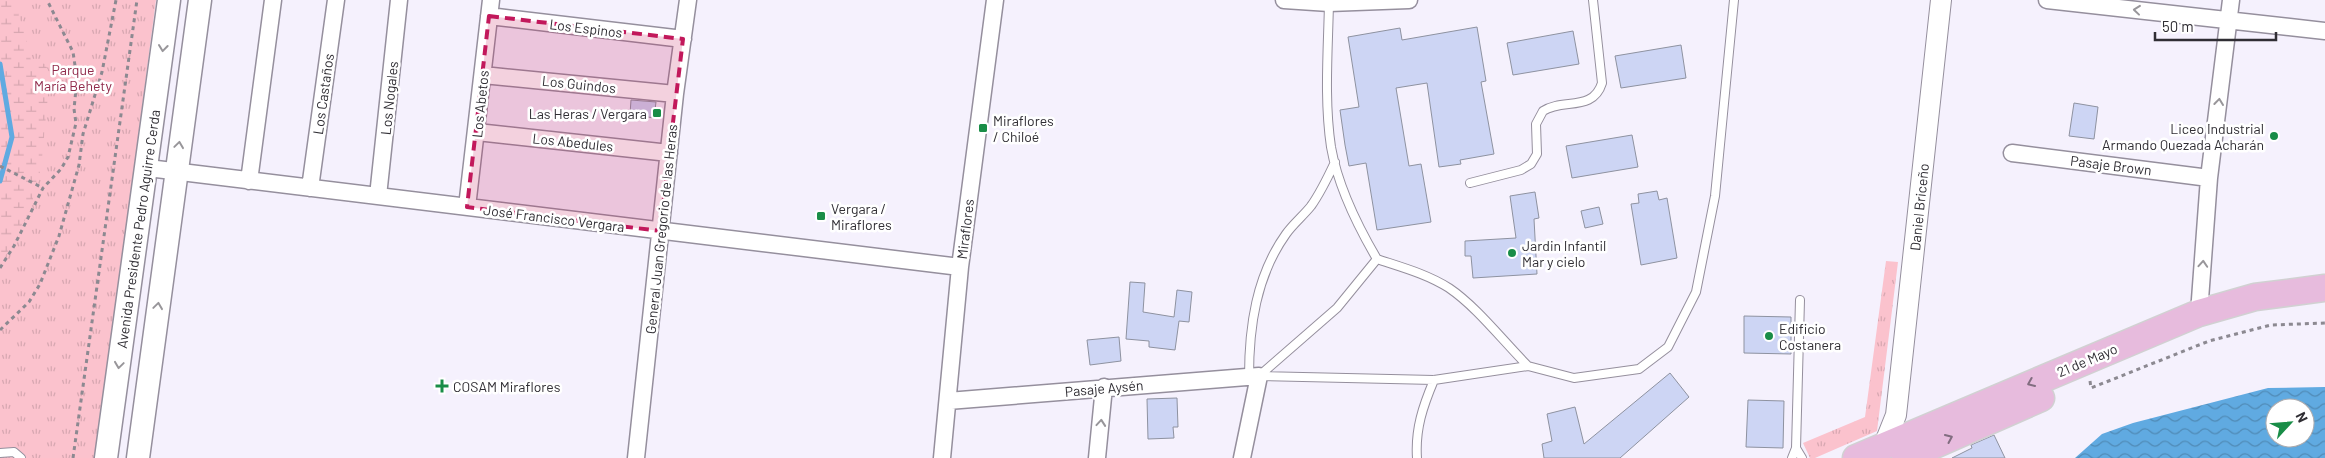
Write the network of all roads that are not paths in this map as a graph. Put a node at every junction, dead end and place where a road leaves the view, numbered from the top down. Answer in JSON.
{"nodes":[{"id":1,"x":169,"y":0,"type":"edge"},
{"id":2,"x":200,"y":0,"type":"edge"},
{"id":3,"x":273,"y":0,"type":"edge"},
{"id":4,"x":336,"y":0,"type":"edge"},
{"id":5,"x":399,"y":0,"type":"edge"},
{"id":6,"x":688,"y":0,"type":"edge"},
{"id":7,"x":995,"y":0,"type":"edge"},
{"id":8,"x":1284,"y":0,"type":"edge"},
{"id":9,"x":1409,"y":0,"type":"edge"},
{"id":10,"x":1593,"y":0,"type":"edge"},
{"id":11,"x":1734,"y":0,"type":"edge"},
{"id":12,"x":1942,"y":0,"type":"edge"},
{"id":13,"x":2047,"y":0,"type":"edge"},
{"id":14,"x":2231,"y":0,"type":"edge"},
{"id":15,"x":2084,"y":2,"type":"edge"},
{"id":16,"x":1329,"y":3,"type":"junction"},
{"id":17,"x":490,"y":8,"type":"edge"},
{"id":18,"x":2229,"y":20,"type":"junction"},
{"id":19,"x":2325,"y":31,"type":"edge"},
{"id":20,"x":683,"y":39,"type":"junction"},
{"id":21,"x":482,"y":75,"type":"junction"},
{"id":22,"x":675,"y":94,"type":"junction"},
{"id":23,"x":477,"y":132,"type":"junction"},
{"id":24,"x":669,"y":153,"type":"junction"},
{"id":25,"x":2012,"y":153,"type":"dead end"},
{"id":26,"x":1335,"y":162,"type":"junction"},
{"id":27,"x":148,"y":168,"type":"junction"},
{"id":28,"x":176,"y":172,"type":"junction"},
{"id":29,"x":2209,"y":178,"type":"junction"},
{"id":30,"x":248,"y":181,"type":"junction"},
{"id":31,"x":1470,"y":182,"type":"dead end"},
{"id":32,"x":310,"y":188,"type":"junction"},
{"id":33,"x":378,"y":196,"type":"junction"},
{"id":34,"x":467,"y":207,"type":"junction"},
{"id":35,"x":660,"y":230,"type":"junction"},
{"id":36,"x":1377,"y":260,"type":"junction"},
{"id":37,"x":960,"y":267,"type":"junction"},
{"id":38,"x":2325,"y":288,"type":"edge"},
{"id":39,"x":1800,"y":300,"type":"dead end"},
{"id":40,"x":2325,"y":306,"type":"edge"},
{"id":41,"x":2199,"y":313,"type":"junction"},
{"id":42,"x":1528,"y":366,"type":"junction"},
{"id":43,"x":1254,"y":376,"type":"junction"},
{"id":44,"x":1434,"y":380,"type":"junction"},
{"id":45,"x":1104,"y":387,"type":"junction"},
{"id":46,"x":948,"y":401,"type":"junction"},
{"id":47,"x":1896,"y":415,"type":"junction"},
{"id":48,"x":1922,"y":429,"type":"junction"},
{"id":49,"x":1796,"y":448,"type":"junction"},
{"id":50,"x":1894,"y":452,"type":"edge"},
{"id":51,"x":0,"y":453,"type":"edge"},
{"id":52,"x":21,"y":458,"type":"edge"},
{"id":53,"x":106,"y":458,"type":"edge"},
{"id":54,"x":138,"y":458,"type":"edge"},
{"id":55,"x":636,"y":458,"type":"edge"},
{"id":56,"x":942,"y":458,"type":"edge"},
{"id":57,"x":1097,"y":458,"type":"edge"},
{"id":58,"x":1242,"y":458,"type":"edge"},
{"id":59,"x":1416,"y":458,"type":"edge"},
{"id":60,"x":1792,"y":458,"type":"edge"},
{"id":61,"x":1802,"y":458,"type":"edge"},
{"id":62,"x":1856,"y":458,"type":"edge"}],
"edges":[{"from":1,"to":27,"type":"main road","name":"Avenida Presidente Pedro Aguirre Cerda","one_way":true},
{"from":28,"to":2,"type":"main road","one_way":true},
{"from":3,"to":30,"type":"street"},
{"from":4,"to":32,"type":"street","name":"Los Castaños"},
{"from":5,"to":33,"type":"street","name":"Los Nogales"},
{"from":6,"to":20,"type":"street","name":"General Juan Gregorio de las Heras"},
{"from":7,"to":37,"type":"street","name":"Miraflores"},
{"from":8,"to":16,"type":"street"},
{"from":9,"to":16,"type":"street"},
{"from":10,"to":31,"type":"lane"},
{"from":11,"to":42,"type":"lane"},
{"from":12,"to":47,"type":"street","name":"Daniel Briceño"},
{"from":13,"to":15,"type":"street"},
{"from":14,"to":18,"type":"street"},
{"from":18,"to":15,"type":"street","one_way":true},
{"from":16,"to":26,"type":"lane"},
{"from":17,"to":20,"type":"street","name":"Los Espinos"},
{"from":17,"to":21,"type":"street","name":"Los Abetos"},
{"from":18,"to":19,"type":"street"},
{"from":29,"to":18,"type":"street","one_way":true},
{"from":20,"to":22,"type":"street","name":"General Juan Gregorio de las Heras"},
{"from":21,"to":22,"type":"street","name":"Los Guindos"},
{"from":21,"to":23,"type":"street","name":"Los Abetos"},
{"from":22,"to":24,"type":"street","name":"General Juan Gregorio de las Heras"},
{"from":23,"to":24,"type":"street","name":"Los Abedules"},
{"from":23,"to":34,"type":"street","name":"Los Abetos"},
{"from":24,"to":35,"type":"street","name":"General Juan Gregorio de las Heras"},
{"from":25,"to":29,"type":"street","name":"Pasaje Brown"},
{"from":26,"to":36,"type":"lane"},
{"from":26,"to":43,"type":"lane"},
{"from":27,"to":28,"type":"street","name":"José Francisco Vergara"},
{"from":27,"to":53,"type":"main road","name":"Avenida Presidente Pedro Aguirre Cerda","one_way":true},
{"from":28,"to":30,"type":"street","name":"José Francisco Vergara"},
{"from":54,"to":28,"type":"main road","one_way":true},
{"from":41,"to":29,"type":"street","one_way":true},
{"from":30,"to":32,"type":"street","name":"José Francisco Vergara"},
{"from":32,"to":33,"type":"street","name":"José Francisco Vergara"},
{"from":33,"to":34,"type":"street","name":"José Francisco Vergara"},
{"from":34,"to":35,"type":"street","name":"José Francisco Vergara"},
{"from":35,"to":37,"type":"street","name":"José Francisco Vergara"},
{"from":35,"to":55,"type":"street","name":"General Juan Gregorio de las Heras"},
{"from":36,"to":42,"type":"lane"},
{"from":36,"to":43,"type":"lane"},
{"from":37,"to":46,"type":"street","name":"Miraflores"},
{"from":38,"to":41,"type":"main road","name":"21 de Mayo"},
{"from":39,"to":49,"type":"lane"},
{"from":50,"to":40,"type":"main road","name":"21 de Mayo","one_way":true},
{"from":41,"to":48,"type":"main road","name":"21 de Mayo","one_way":true},
{"from":42,"to":44,"type":"lane"},
{"from":43,"to":44,"type":"lane"},
{"from":43,"to":45,"type":"street","name":"Pasaje Aysén"},
{"from":43,"to":58,"type":"street"},
{"from":44,"to":59,"type":"lane"},
{"from":45,"to":46,"type":"street","name":"Pasaje Aysén"},
{"from":57,"to":45,"type":"street","one_way":true},
{"from":46,"to":56,"type":"street","name":"Miraflores"},
{"from":47,"to":48,"type":"street"},
{"from":47,"to":50,"type":"street","name":"Daniel Briceño"},
{"from":48,"to":50,"type":"main road","name":"21 de Mayo"},
{"from":49,"to":60,"type":"lane"},
{"from":49,"to":61,"type":"lane"},
{"from":50,"to":62,"type":"main road","name":"21 de Mayo"},
{"from":51,"to":52,"type":"lane"}]}
